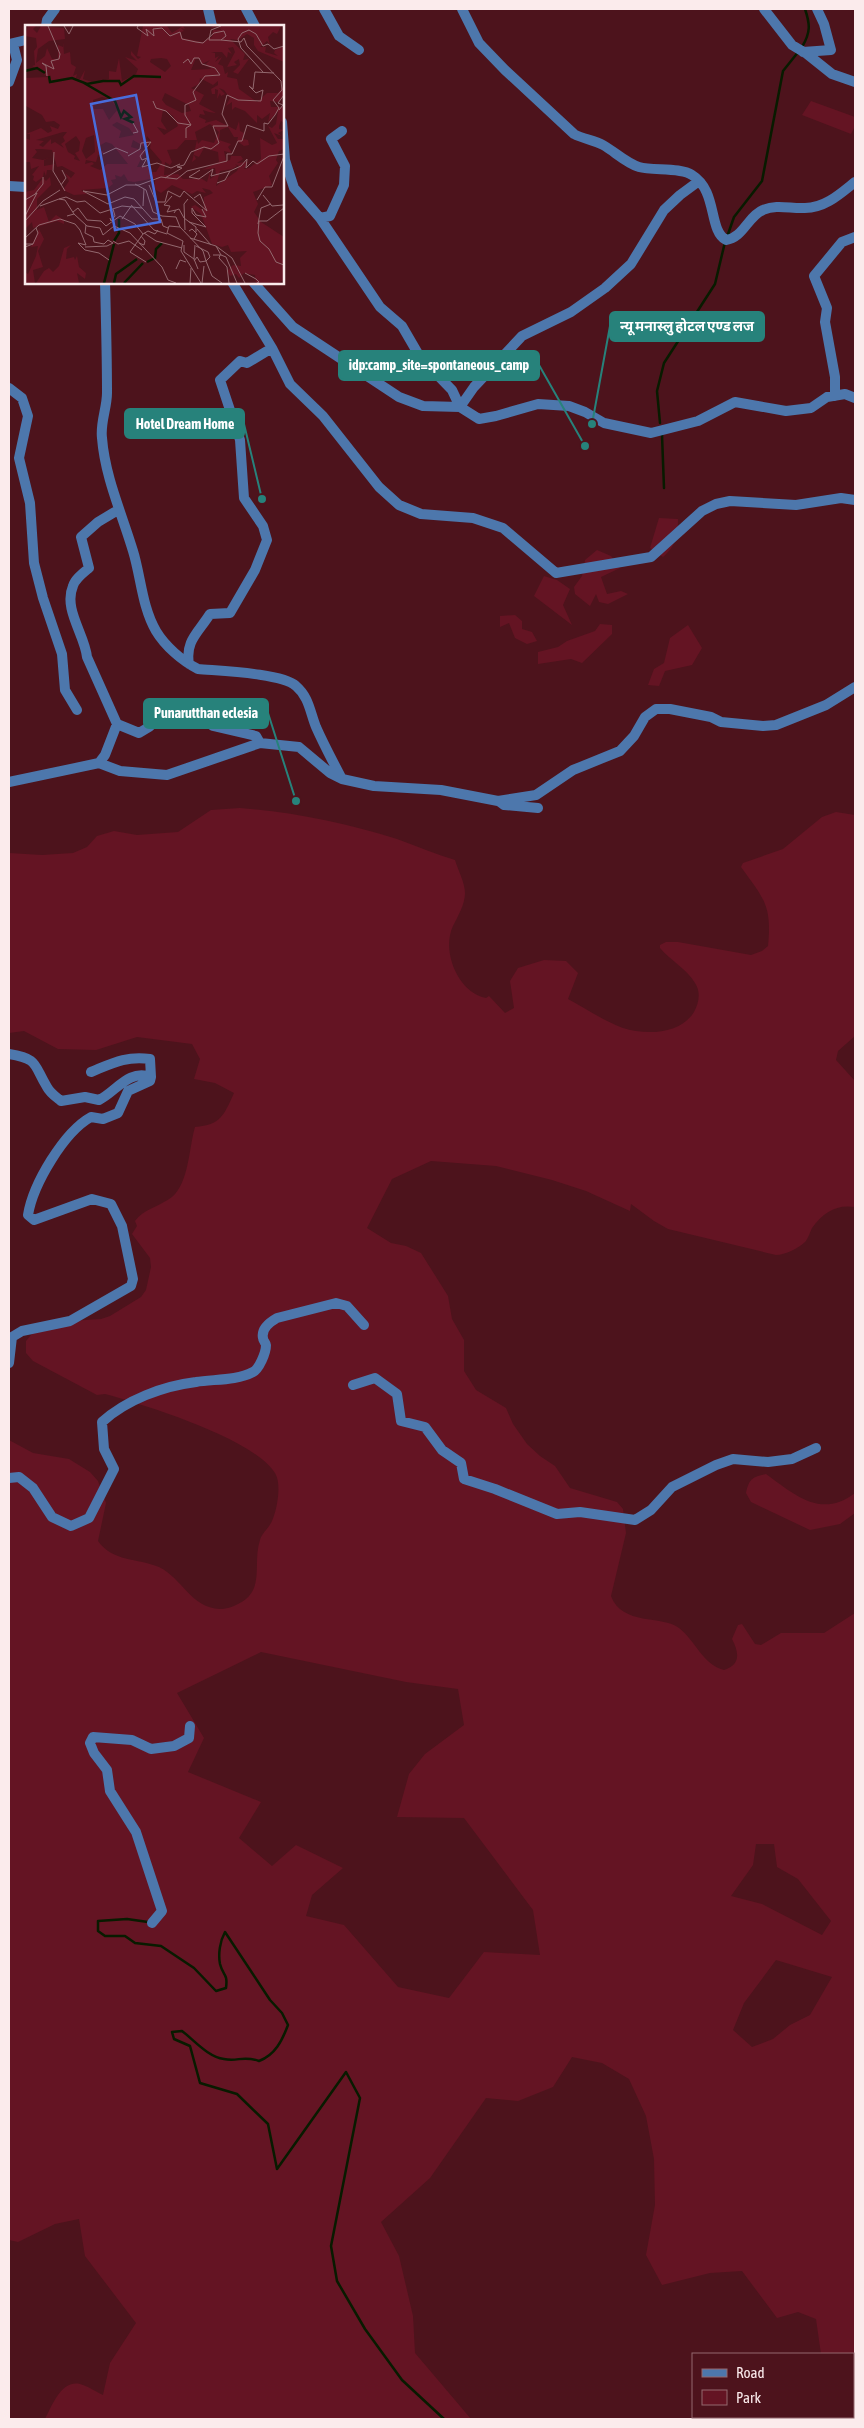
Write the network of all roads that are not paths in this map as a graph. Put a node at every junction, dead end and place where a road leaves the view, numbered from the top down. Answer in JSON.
{"nodes":[{"id":1,"x":55,"y":9,"type":"edge"},
{"id":2,"x":208,"y":9,"type":"edge"},
{"id":3,"x":246,"y":9,"type":"edge"},
{"id":4,"x":324,"y":9,"type":"edge"},
{"id":5,"x":462,"y":9,"type":"edge"},
{"id":6,"x":764,"y":9,"type":"edge"},
{"id":7,"x":817,"y":9,"type":"edge"},
{"id":8,"x":46,"y":25,"type":"edge"},
{"id":9,"x":212,"y":25,"type":"edge"},
{"id":10,"x":254,"y":25,"type":"edge"},
{"id":11,"x":25,"y":40,"type":"edge"},
{"id":12,"x":11,"y":44,"type":"edge"},
{"id":13,"x":359,"y":50,"type":"dead end"},
{"id":14,"x":804,"y":52,"type":"junction"},
{"id":15,"x":9,"y":82,"type":"edge"},
{"id":16,"x":855,"y":82,"type":"edge"},
{"id":17,"x":342,"y":131,"type":"dead end"},
{"id":18,"x":284,"y":147,"type":"edge"},
{"id":19,"x":700,"y":181,"type":"junction"},
{"id":20,"x":855,"y":182,"type":"edge"},
{"id":21,"x":9,"y":186,"type":"edge"},
{"id":22,"x":25,"y":187,"type":"edge"},
{"id":23,"x":320,"y":218,"type":"junction"},
{"id":24,"x":855,"y":237,"type":"edge"},
{"id":25,"x":106,"y":284,"type":"edge"},
{"id":26,"x":233,"y":284,"type":"edge"},
{"id":27,"x":255,"y":284,"type":"edge"},
{"id":28,"x":272,"y":348,"type":"junction"},
{"id":29,"x":9,"y":388,"type":"edge"},
{"id":30,"x":835,"y":396,"type":"junction"},
{"id":31,"x":855,"y":398,"type":"edge"},
{"id":32,"x":460,"y":407,"type":"junction"},
{"id":33,"x":855,"y":500,"type":"edge"},
{"id":34,"x":118,"y":510,"type":"junction"},
{"id":35,"x":189,"y":664,"type":"junction"},
{"id":36,"x":855,"y":687,"type":"edge"},
{"id":37,"x":77,"y":710,"type":"dead end"},
{"id":38,"x":116,"y":724,"type":"junction"},
{"id":39,"x":260,"y":743,"type":"junction"},
{"id":40,"x":98,"y":763,"type":"junction"},
{"id":41,"x":342,"y":779,"type":"junction"},
{"id":42,"x":9,"y":782,"type":"edge"},
{"id":43,"x":498,"y":801,"type":"junction"},
{"id":44,"x":538,"y":808,"type":"dead end"},
{"id":45,"x":9,"y":1054,"type":"edge"},
{"id":46,"x":91,"y":1072,"type":"dead end"},
{"id":47,"x":151,"y":1077,"type":"junction"},
{"id":48,"x":364,"y":1325,"type":"dead end"},
{"id":49,"x":9,"y":1362,"type":"edge"},
{"id":50,"x":353,"y":1385,"type":"dead end"},
{"id":51,"x":816,"y":1448,"type":"dead end"},
{"id":52,"x":9,"y":1478,"type":"edge"},
{"id":53,"x":190,"y":1726,"type":"dead end"},
{"id":54,"x":152,"y":1923,"type":"dead end"}],
"edges":[{"from":1,"to":8,"type":"street"},
{"from":2,"to":9,"type":"street"},
{"from":3,"to":10,"type":"street"},
{"from":4,"to":13,"type":"street"},
{"from":5,"to":19,"type":"street"},
{"from":6,"to":14,"type":"street"},
{"from":7,"to":14,"type":"street"},
{"from":11,"to":12,"type":"street"},
{"from":12,"to":15,"type":"street"},
{"from":14,"to":16,"type":"street"},
{"from":17,"to":23,"type":"street"},
{"from":18,"to":23,"type":"street"},
{"from":19,"to":20,"type":"street"},
{"from":19,"to":32,"type":"street"},
{"from":21,"to":22,"type":"street"},
{"from":23,"to":32,"type":"street"},
{"from":24,"to":30,"type":"street"},
{"from":25,"to":34,"type":"street"},
{"from":26,"to":28,"type":"street"},
{"from":27,"to":32,"type":"street"},
{"from":28,"to":33,"type":"street"},
{"from":28,"to":35,"type":"street"},
{"from":29,"to":37,"type":"street"},
{"from":30,"to":31,"type":"street"},
{"from":30,"to":32,"type":"street"},
{"from":34,"to":35,"type":"street"},
{"from":34,"to":38,"type":"street"},
{"from":35,"to":41,"type":"street"},
{"from":36,"to":43,"type":"street"},
{"from":38,"to":39,"type":"street"},
{"from":38,"to":40,"type":"street"},
{"from":39,"to":40,"type":"street"},
{"from":39,"to":41,"type":"street"},
{"from":40,"to":42,"type":"street"},
{"from":41,"to":43,"type":"street"},
{"from":43,"to":44,"type":"street"},
{"from":45,"to":47,"type":"street"},
{"from":46,"to":47,"type":"street"},
{"from":47,"to":49,"type":"street"},
{"from":48,"to":52,"type":"street"},
{"from":50,"to":51,"type":"street"},
{"from":53,"to":54,"type":"street"}]}
